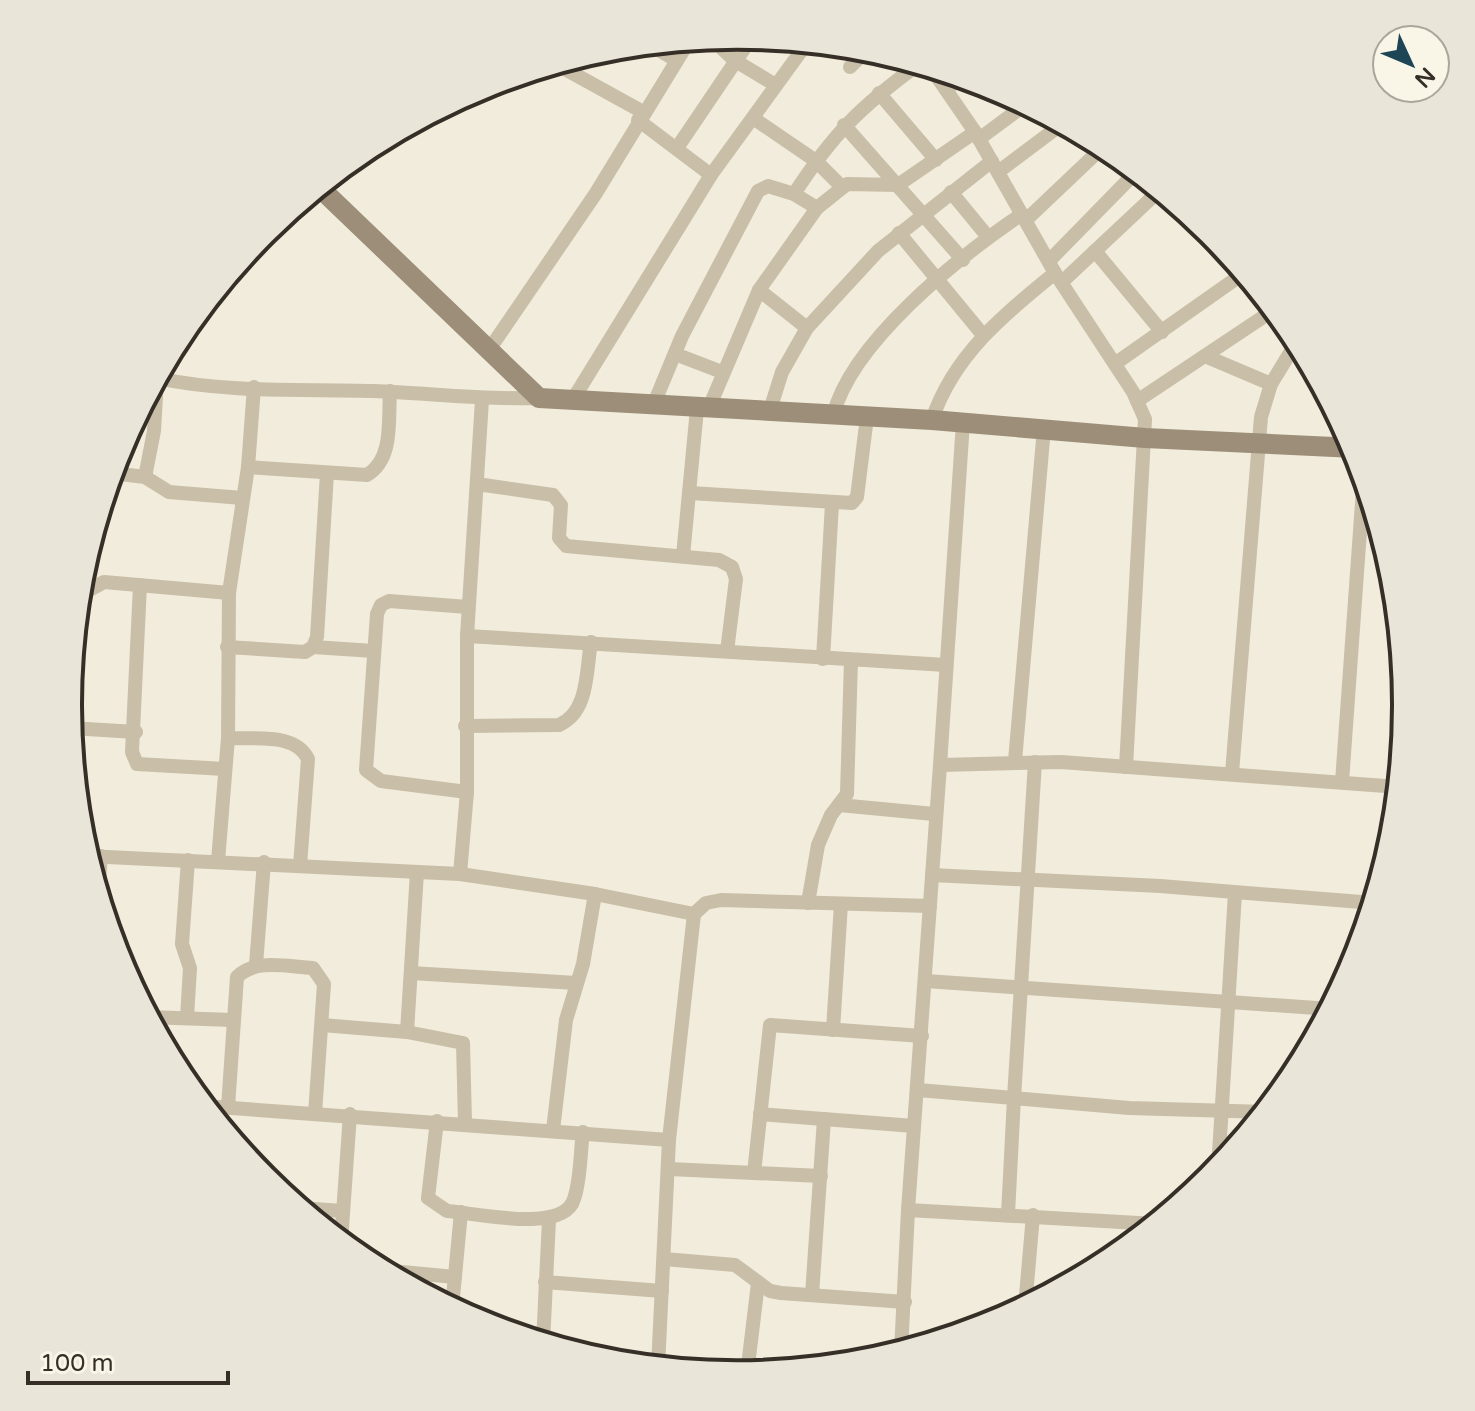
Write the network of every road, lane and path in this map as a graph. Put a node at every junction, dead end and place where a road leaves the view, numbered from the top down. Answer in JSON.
{"nodes":[{"id":1,"x":724,"y":50,"type":"edge"},
{"id":2,"x":742,"y":50,"type":"edge"},
{"id":3,"x":679,"y":53,"type":"edge"},
{"id":4,"x":799,"y":53,"type":"edge"},
{"id":5,"x":666,"y":54,"type":"edge"},
{"id":6,"x":674,"y":59,"type":"junction"},
{"id":7,"x":734,"y":60,"type":"junction"},
{"id":8,"x":856,"y":61,"type":"edge"},
{"id":9,"x":850,"y":67,"type":"dead end"},
{"id":10,"x":569,"y":72,"type":"edge"},
{"id":11,"x":908,"y":72,"type":"edge"},
{"id":12,"x":941,"y":83,"type":"edge"},
{"id":13,"x":774,"y":84,"type":"junction"},
{"id":14,"x":951,"y":86,"type":"edge"},
{"id":15,"x":946,"y":90,"type":"junction"},
{"id":16,"x":879,"y":93,"type":"junction"},
{"id":17,"x":1014,"y":112,"type":"edge"},
{"id":18,"x":641,"y":116,"type":"junction"},
{"id":19,"x":753,"y":118,"type":"junction"},
{"id":20,"x":844,"y":125,"type":"junction"},
{"id":21,"x":1051,"y":131,"type":"edge"},
{"id":22,"x":977,"y":136,"type":"junction"},
{"id":23,"x":677,"y":148,"type":"junction"},
{"id":24,"x":1094,"y":155,"type":"edge"},
{"id":25,"x":936,"y":160,"type":"junction"},
{"id":26,"x":816,"y":161,"type":"junction"},
{"id":27,"x":995,"y":167,"type":"junction"},
{"id":28,"x":711,"y":175,"type":"junction"},
{"id":29,"x":1130,"y":180,"type":"edge"},
{"id":30,"x":898,"y":185,"type":"junction"},
{"id":31,"x":841,"y":186,"type":"junction"},
{"id":32,"x":951,"y":192,"type":"junction"},
{"id":33,"x":327,"y":194,"type":"edge"},
{"id":34,"x":794,"y":194,"type":"junction"},
{"id":35,"x":1152,"y":198,"type":"edge"},
{"id":36,"x":817,"y":208,"type":"junction"},
{"id":37,"x":922,"y":213,"type":"junction"},
{"id":38,"x":1024,"y":217,"type":"junction"},
{"id":39,"x":899,"y":233,"type":"junction"},
{"id":40,"x":988,"y":237,"type":"junction"},
{"id":41,"x":1095,"y":251,"type":"junction"},
{"id":42,"x":963,"y":260,"type":"junction"},
{"id":43,"x":1056,"y":272,"type":"junction"},
{"id":44,"x":1235,"y":279,"type":"edge"},
{"id":45,"x":940,"y":280,"type":"junction"},
{"id":46,"x":759,"y":290,"type":"junction"},
{"id":47,"x":1265,"y":316,"type":"edge"},
{"id":48,"x":807,"y":328,"type":"junction"},
{"id":49,"x":1162,"y":332,"type":"junction"},
{"id":50,"x":983,"y":335,"type":"junction"},
{"id":51,"x":489,"y":350,"type":"junction"},
{"id":52,"x":675,"y":354,"type":"junction"},
{"id":53,"x":1205,"y":356,"type":"junction"},
{"id":54,"x":1292,"y":356,"type":"edge"},
{"id":55,"x":1116,"y":363,"type":"junction"},
{"id":56,"x":722,"y":372,"type":"junction"},
{"id":57,"x":169,"y":379,"type":"edge"},
{"id":58,"x":1271,"y":384,"type":"junction"},
{"id":59,"x":254,"y":387,"type":"junction"},
{"id":60,"x":390,"y":391,"type":"junction"},
{"id":61,"x":539,"y":398,"type":"junction"},
{"id":62,"x":482,"y":400,"type":"junction"},
{"id":63,"x":572,"y":401,"type":"junction"},
{"id":64,"x":1137,"y":401,"type":"junction"},
{"id":65,"x":155,"y":406,"type":"edge"},
{"id":66,"x":653,"y":406,"type":"junction"},
{"id":67,"x":702,"y":409,"type":"junction"},
{"id":68,"x":769,"y":413,"type":"junction"},
{"id":69,"x":833,"y":416,"type":"junction"},
{"id":70,"x":867,"y":417,"type":"junction"},
{"id":71,"x":932,"y":420,"type":"junction"},
{"id":72,"x":963,"y":422,"type":"junction"},
{"id":73,"x":1044,"y":428,"type":"junction"},
{"id":74,"x":1145,"y":438,"type":"junction"},
{"id":75,"x":1258,"y":443,"type":"junction"},
{"id":76,"x":1339,"y":447,"type":"edge"},
{"id":77,"x":248,"y":467,"type":"junction"},
{"id":78,"x":327,"y":473,"type":"junction"},
{"id":79,"x":125,"y":475,"type":"edge"},
{"id":80,"x":145,"y":477,"type":"junction"},
{"id":81,"x":477,"y":484,"type":"junction"},
{"id":82,"x":690,"y":493,"type":"junction"},
{"id":83,"x":242,"y":498,"type":"junction"},
{"id":84,"x":832,"y":504,"type":"junction"},
{"id":85,"x":1362,"y":507,"type":"edge"},
{"id":86,"x":683,"y":556,"type":"junction"},
{"id":87,"x":140,"y":585,"type":"junction"},
{"id":88,"x":93,"y":588,"type":"edge"},
{"id":89,"x":229,"y":593,"type":"junction"},
{"id":90,"x":468,"y":607,"type":"junction"},
{"id":91,"x":467,"y":636,"type":"junction"},
{"id":92,"x":591,"y":642,"type":"junction"},
{"id":93,"x":227,"y":647,"type":"junction"},
{"id":94,"x":313,"y":647,"type":"junction"},
{"id":95,"x":374,"y":651,"type":"junction"},
{"id":96,"x":727,"y":651,"type":"junction"},
{"id":97,"x":823,"y":659,"type":"junction"},
{"id":98,"x":851,"y":660,"type":"junction"},
{"id":99,"x":946,"y":665,"type":"junction"},
{"id":100,"x":465,"y":726,"type":"junction"},
{"id":101,"x":83,"y":729,"type":"edge"},
{"id":102,"x":136,"y":732,"type":"junction"},
{"id":103,"x":228,"y":738,"type":"junction"},
{"id":104,"x":1015,"y":761,"type":"junction"},
{"id":105,"x":1035,"y":762,"type":"junction"},
{"id":106,"x":940,"y":765,"type":"junction"},
{"id":107,"x":1126,"y":767,"type":"junction"},
{"id":108,"x":225,"y":769,"type":"junction"},
{"id":109,"x":1232,"y":773,"type":"junction"},
{"id":110,"x":1342,"y":782,"type":"junction"},
{"id":111,"x":1388,"y":786,"type":"edge"},
{"id":112,"x":467,"y":792,"type":"junction"},
{"id":113,"x":839,"y":805,"type":"junction"},
{"id":114,"x":934,"y":814,"type":"junction"},
{"id":115,"x":100,"y":856,"type":"edge"},
{"id":116,"x":188,"y":860,"type":"junction"},
{"id":117,"x":218,"y":861,"type":"junction"},
{"id":118,"x":264,"y":862,"type":"junction"},
{"id":119,"x":300,"y":866,"type":"junction"},
{"id":120,"x":417,"y":872,"type":"junction"},
{"id":121,"x":460,"y":874,"type":"junction"},
{"id":122,"x":932,"y":875,"type":"junction"},
{"id":123,"x":1028,"y":880,"type":"junction"},
{"id":124,"x":1235,"y":893,"type":"junction"},
{"id":125,"x":595,"y":894,"type":"junction"},
{"id":126,"x":1362,"y":902,"type":"edge"},
{"id":127,"x":808,"y":903,"type":"junction"},
{"id":128,"x":841,"y":904,"type":"junction"},
{"id":129,"x":930,"y":906,"type":"junction"},
{"id":130,"x":694,"y":914,"type":"junction"},
{"id":131,"x":256,"y":965,"type":"junction"},
{"id":132,"x":411,"y":973,"type":"junction"},
{"id":133,"x":926,"y":981,"type":"junction"},
{"id":134,"x":576,"y":983,"type":"junction"},
{"id":135,"x":1020,"y":987,"type":"junction"},
{"id":136,"x":1229,"y":1001,"type":"junction"},
{"id":137,"x":1318,"y":1008,"type":"edge"},
{"id":138,"x":162,"y":1017,"type":"edge"},
{"id":139,"x":187,"y":1018,"type":"junction"},
{"id":140,"x":232,"y":1020,"type":"junction"},
{"id":141,"x":322,"y":1025,"type":"junction"},
{"id":142,"x":833,"y":1030,"type":"junction"},
{"id":143,"x":407,"y":1032,"type":"junction"},
{"id":144,"x":922,"y":1036,"type":"junction"},
{"id":145,"x":918,"y":1090,"type":"junction"},
{"id":146,"x":1014,"y":1098,"type":"junction"},
{"id":147,"x":218,"y":1107,"type":"edge"},
{"id":148,"x":228,"y":1107,"type":"junction"},
{"id":149,"x":1221,"y":1110,"type":"junction"},
{"id":150,"x":1253,"y":1111,"type":"edge"},
{"id":151,"x":315,"y":1114,"type":"junction"},
{"id":152,"x":350,"y":1114,"type":"junction"},
{"id":153,"x":760,"y":1114,"type":"junction"},
{"id":154,"x":824,"y":1119,"type":"junction"},
{"id":155,"x":437,"y":1121,"type":"junction"},
{"id":156,"x":465,"y":1123,"type":"junction"},
{"id":157,"x":914,"y":1126,"type":"junction"},
{"id":158,"x":553,"y":1130,"type":"junction"},
{"id":159,"x":583,"y":1132,"type":"junction"},
{"id":160,"x":669,"y":1140,"type":"junction"},
{"id":161,"x":1219,"y":1150,"type":"edge"},
{"id":162,"x":669,"y":1169,"type":"junction"},
{"id":163,"x":754,"y":1173,"type":"junction"},
{"id":164,"x":821,"y":1176,"type":"junction"},
{"id":165,"x":318,"y":1209,"type":"edge"},
{"id":166,"x":908,"y":1210,"type":"junction"},
{"id":167,"x":343,"y":1211,"type":"junction"},
{"id":168,"x":461,"y":1212,"type":"junction"},
{"id":169,"x":1008,"y":1214,"type":"junction"},
{"id":170,"x":1033,"y":1215,"type":"junction"},
{"id":171,"x":549,"y":1220,"type":"junction"},
{"id":172,"x":1138,"y":1223,"type":"edge"},
{"id":173,"x":342,"y":1229,"type":"edge"},
{"id":174,"x":664,"y":1259,"type":"junction"},
{"id":175,"x":409,"y":1273,"type":"edge"},
{"id":176,"x":455,"y":1277,"type":"junction"},
{"id":177,"x":545,"y":1282,"type":"junction"},
{"id":178,"x":758,"y":1283,"type":"junction"},
{"id":179,"x":662,"y":1291,"type":"junction"},
{"id":180,"x":1026,"y":1293,"type":"edge"},
{"id":181,"x":453,"y":1295,"type":"edge"},
{"id":182,"x":812,"y":1295,"type":"junction"},
{"id":183,"x":905,"y":1302,"type":"junction"},
{"id":184,"x":543,"y":1331,"type":"edge"},
{"id":185,"x":902,"y":1340,"type":"edge"},
{"id":186,"x":659,"y":1356,"type":"edge"},
{"id":187,"x":749,"y":1361,"type":"edge"}],
"edges":[{"from":1,"to":7,"type":"street"},
{"from":2,"to":7,"type":"street"},
{"from":3,"to":6,"type":"street"},
{"from":4,"to":13,"type":"street"},
{"from":5,"to":6,"type":"street"},
{"from":6,"to":18,"type":"street"},
{"from":7,"to":13,"type":"street"},
{"from":7,"to":23,"type":"street"},
{"from":8,"to":9,"type":"street"},
{"from":10,"to":18,"type":"street"},
{"from":11,"to":16,"type":"street"},
{"from":12,"to":15,"type":"street"},
{"from":13,"to":19,"type":"street"},
{"from":14,"to":15,"type":"street"},
{"from":15,"to":22,"type":"street"},
{"from":16,"to":20,"type":"street"},
{"from":16,"to":25,"type":"street"},
{"from":17,"to":22,"type":"street"},
{"from":18,"to":23,"type":"street"},
{"from":18,"to":51,"type":"street"},
{"from":19,"to":26,"type":"street"},
{"from":19,"to":28,"type":"street"},
{"from":20,"to":26,"type":"street"},
{"from":20,"to":30,"type":"street"},
{"from":21,"to":27,"type":"street"},
{"from":22,"to":25,"type":"street"},
{"from":22,"to":27,"type":"street"},
{"from":23,"to":28,"type":"street"},
{"from":24,"to":38,"type":"street"},
{"from":25,"to":30,"type":"street"},
{"from":26,"to":31,"type":"street"},
{"from":26,"to":34,"type":"street"},
{"from":27,"to":32,"type":"street"},
{"from":27,"to":38,"type":"street"},
{"from":28,"to":63,"type":"street"},
{"from":29,"to":43,"type":"street"},
{"from":30,"to":31,"type":"street"},
{"from":30,"to":37,"type":"street"},
{"from":31,"to":36,"type":"street"},
{"from":32,"to":37,"type":"street"},
{"from":32,"to":40,"type":"street"},
{"from":33,"to":51,"type":"street"},
{"from":34,"to":36,"type":"street"},
{"from":34,"to":52,"type":"street"},
{"from":35,"to":41,"type":"street"},
{"from":36,"to":46,"type":"street"},
{"from":37,"to":39,"type":"street"},
{"from":37,"to":42,"type":"street"},
{"from":38,"to":40,"type":"street"},
{"from":38,"to":43,"type":"street"},
{"from":39,"to":45,"type":"street"},
{"from":39,"to":48,"type":"street"},
{"from":40,"to":42,"type":"street"},
{"from":41,"to":43,"type":"street"},
{"from":41,"to":49,"type":"street"},
{"from":42,"to":45,"type":"street"},
{"from":43,"to":50,"type":"street"},
{"from":43,"to":55,"type":"street"},
{"from":44,"to":49,"type":"street"},
{"from":45,"to":50,"type":"street"},
{"from":45,"to":69,"type":"street"},
{"from":46,"to":48,"type":"street"},
{"from":46,"to":56,"type":"street"},
{"from":47,"to":53,"type":"street"},
{"from":48,"to":68,"type":"street"},
{"from":49,"to":55,"type":"street"},
{"from":50,"to":71,"type":"street"},
{"from":51,"to":61,"type":"street"},
{"from":52,"to":56,"type":"street"},
{"from":52,"to":66,"type":"street"},
{"from":53,"to":58,"type":"street"},
{"from":53,"to":64,"type":"street"},
{"from":54,"to":58,"type":"street"},
{"from":55,"to":64,"type":"street"},
{"from":56,"to":67,"type":"street"},
{"from":57,"to":59,"type":"street"},
{"from":58,"to":75,"type":"street"},
{"from":59,"to":60,"type":"street"},
{"from":59,"to":77,"type":"street"},
{"from":60,"to":62,"type":"street"},
{"from":60,"to":78,"type":"street"},
{"from":61,"to":62,"type":"street"},
{"from":61,"to":63,"type":"street"},
{"from":62,"to":81,"type":"street"},
{"from":63,"to":66,"type":"street"},
{"from":64,"to":74,"type":"street"},
{"from":65,"to":80,"type":"street"},
{"from":66,"to":67,"type":"street"},
{"from":67,"to":68,"type":"street"},
{"from":67,"to":82,"type":"street"},
{"from":68,"to":69,"type":"street"},
{"from":69,"to":70,"type":"street"},
{"from":70,"to":71,"type":"street"},
{"from":70,"to":84,"type":"street"},
{"from":71,"to":72,"type":"street"},
{"from":72,"to":73,"type":"street"},
{"from":72,"to":99,"type":"street"},
{"from":73,"to":74,"type":"street"},
{"from":73,"to":104,"type":"street"},
{"from":74,"to":75,"type":"street"},
{"from":74,"to":107,"type":"street"},
{"from":75,"to":76,"type":"street"},
{"from":75,"to":109,"type":"street"},
{"from":77,"to":78,"type":"street"},
{"from":77,"to":83,"type":"street"},
{"from":78,"to":94,"type":"street"},
{"from":79,"to":80,"type":"street"},
{"from":80,"to":83,"type":"street"},
{"from":81,"to":86,"type":"street"},
{"from":81,"to":90,"type":"street"},
{"from":82,"to":84,"type":"street"},
{"from":82,"to":86,"type":"street"},
{"from":83,"to":89,"type":"street"},
{"from":84,"to":97,"type":"street"},
{"from":85,"to":110,"type":"street"},
{"from":86,"to":96,"type":"street"},
{"from":87,"to":88,"type":"street"},
{"from":87,"to":89,"type":"street"},
{"from":87,"to":102,"type":"street"},
{"from":89,"to":93,"type":"street"},
{"from":90,"to":91,"type":"street"},
{"from":90,"to":95,"type":"street"},
{"from":91,"to":92,"type":"street"},
{"from":91,"to":100,"type":"street"},
{"from":92,"to":96,"type":"street"},
{"from":92,"to":100,"type":"street"},
{"from":93,"to":94,"type":"street"},
{"from":93,"to":103,"type":"street"},
{"from":94,"to":95,"type":"street"},
{"from":95,"to":112,"type":"street"},
{"from":96,"to":97,"type":"street"},
{"from":97,"to":98,"type":"street"},
{"from":98,"to":99,"type":"street"},
{"from":98,"to":113,"type":"street"},
{"from":99,"to":106,"type":"street"},
{"from":100,"to":112,"type":"street"},
{"from":101,"to":102,"type":"street"},
{"from":102,"to":108,"type":"street"},
{"from":103,"to":108,"type":"street"},
{"from":103,"to":119,"type":"street"},
{"from":104,"to":105,"type":"street"},
{"from":104,"to":106,"type":"street"},
{"from":105,"to":107,"type":"street"},
{"from":105,"to":123,"type":"street"},
{"from":106,"to":114,"type":"street"},
{"from":107,"to":109,"type":"street"},
{"from":108,"to":117,"type":"street"},
{"from":109,"to":110,"type":"street"},
{"from":110,"to":111,"type":"street"},
{"from":112,"to":121,"type":"street"},
{"from":113,"to":114,"type":"street"},
{"from":113,"to":127,"type":"street"},
{"from":114,"to":122,"type":"street"},
{"from":115,"to":116,"type":"street"},
{"from":116,"to":117,"type":"street"},
{"from":116,"to":139,"type":"street"},
{"from":117,"to":118,"type":"street"},
{"from":118,"to":119,"type":"street"},
{"from":118,"to":131,"type":"street"},
{"from":119,"to":120,"type":"street"},
{"from":120,"to":121,"type":"street"},
{"from":120,"to":132,"type":"street"},
{"from":121,"to":125,"type":"street"},
{"from":122,"to":123,"type":"street"},
{"from":122,"to":129,"type":"street"},
{"from":123,"to":124,"type":"street"},
{"from":123,"to":135,"type":"street"},
{"from":124,"to":126,"type":"street"},
{"from":124,"to":136,"type":"street"},
{"from":125,"to":130,"type":"street"},
{"from":125,"to":134,"type":"street"},
{"from":127,"to":128,"type":"street"},
{"from":127,"to":130,"type":"street"},
{"from":128,"to":129,"type":"street"},
{"from":128,"to":142,"type":"street"},
{"from":129,"to":133,"type":"street"},
{"from":130,"to":160,"type":"street"},
{"from":131,"to":140,"type":"street"},
{"from":131,"to":141,"type":"street"},
{"from":132,"to":134,"type":"street"},
{"from":132,"to":143,"type":"street"},
{"from":133,"to":135,"type":"street"},
{"from":133,"to":144,"type":"street"},
{"from":134,"to":158,"type":"street"},
{"from":135,"to":136,"type":"street"},
{"from":135,"to":146,"type":"street"},
{"from":136,"to":137,"type":"street"},
{"from":136,"to":149,"type":"street"},
{"from":138,"to":139,"type":"street"},
{"from":139,"to":140,"type":"street"},
{"from":140,"to":148,"type":"street"},
{"from":141,"to":143,"type":"street"},
{"from":141,"to":151,"type":"street"},
{"from":142,"to":144,"type":"street"},
{"from":142,"to":153,"type":"street"},
{"from":143,"to":156,"type":"street"},
{"from":144,"to":145,"type":"street"},
{"from":145,"to":146,"type":"street"},
{"from":145,"to":157,"type":"street"},
{"from":146,"to":149,"type":"street"},
{"from":146,"to":169,"type":"street"},
{"from":147,"to":148,"type":"street"},
{"from":148,"to":151,"type":"street"},
{"from":149,"to":150,"type":"street"},
{"from":149,"to":161,"type":"street"},
{"from":151,"to":152,"type":"street"},
{"from":152,"to":155,"type":"street"},
{"from":152,"to":167,"type":"street"},
{"from":153,"to":154,"type":"street"},
{"from":153,"to":163,"type":"street"},
{"from":154,"to":157,"type":"street"},
{"from":154,"to":164,"type":"street"},
{"from":155,"to":156,"type":"street"},
{"from":155,"to":168,"type":"street"},
{"from":156,"to":158,"type":"street"},
{"from":157,"to":166,"type":"street"},
{"from":158,"to":159,"type":"street"},
{"from":159,"to":160,"type":"street"},
{"from":159,"to":171,"type":"street"},
{"from":160,"to":162,"type":"street"},
{"from":162,"to":163,"type":"street"},
{"from":162,"to":174,"type":"street"},
{"from":163,"to":164,"type":"street"},
{"from":164,"to":182,"type":"street"},
{"from":165,"to":167,"type":"street"},
{"from":166,"to":169,"type":"street"},
{"from":166,"to":183,"type":"street"},
{"from":167,"to":173,"type":"street"},
{"from":168,"to":171,"type":"street"},
{"from":168,"to":176,"type":"street"},
{"from":169,"to":170,"type":"street"},
{"from":170,"to":172,"type":"street"},
{"from":170,"to":180,"type":"street"},
{"from":171,"to":177,"type":"street"},
{"from":174,"to":178,"type":"street"},
{"from":174,"to":179,"type":"street"},
{"from":175,"to":176,"type":"street"},
{"from":176,"to":181,"type":"street"},
{"from":177,"to":179,"type":"street"},
{"from":177,"to":184,"type":"street"},
{"from":178,"to":182,"type":"street"},
{"from":178,"to":187,"type":"street"},
{"from":179,"to":186,"type":"street"},
{"from":182,"to":183,"type":"street"},
{"from":183,"to":185,"type":"street"}]}
